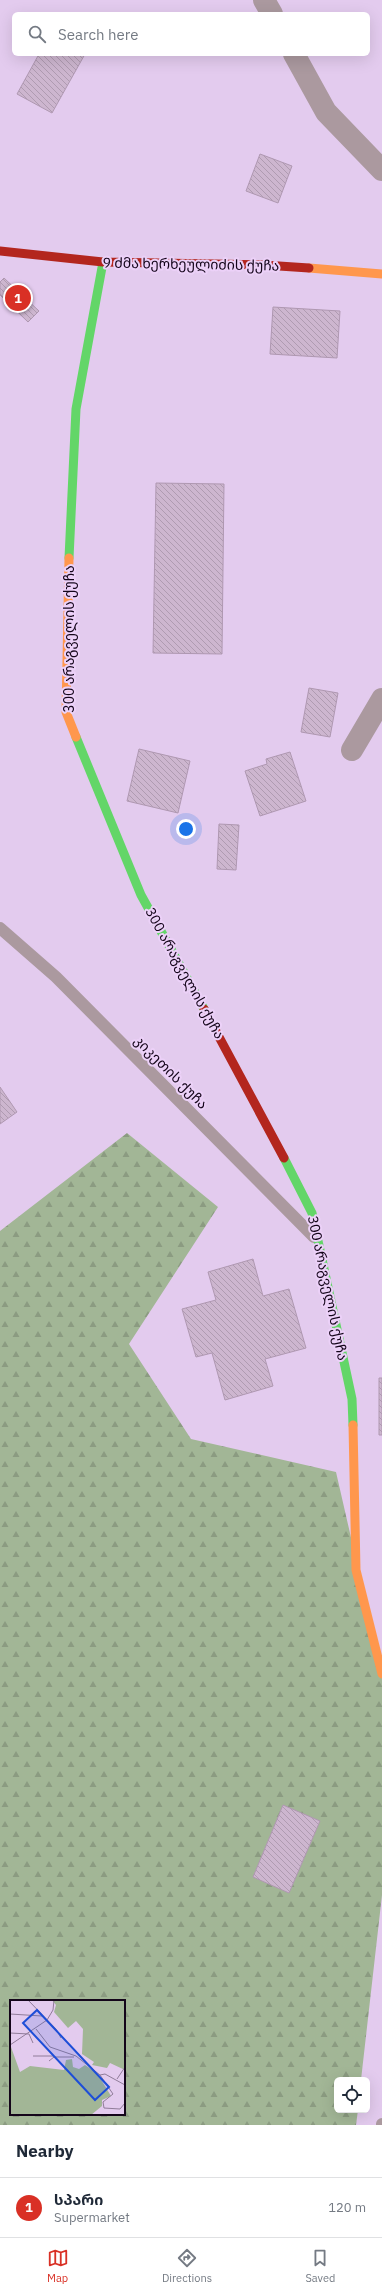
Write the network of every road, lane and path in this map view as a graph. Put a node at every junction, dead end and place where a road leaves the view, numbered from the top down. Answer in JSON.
{"nodes":[{"id":1,"x":264,"y":0,"type":"edge"},
{"id":2,"x":271,"y":12,"type":"edge"},
{"id":3,"x":295,"y":56,"type":"edge"},
{"id":4,"x":382,"y":170,"type":"edge"},
{"id":5,"x":0,"y":251,"type":"edge"},
{"id":6,"x":103,"y":262,"type":"junction"},
{"id":7,"x":382,"y":274,"type":"edge"},
{"id":8,"x":382,"y":699,"type":"edge"},
{"id":9,"x":352,"y":750,"type":"dead end"},
{"id":10,"x":0,"y":928,"type":"edge"},
{"id":11,"x":318,"y":1241,"type":"junction"},
{"id":12,"x":382,"y":1674,"type":"edge"}],
"edges":[{"from":1,"to":2,"type":"street"},
{"from":3,"to":4,"type":"street"},
{"from":5,"to":6,"type":"street","name":"9 ძმა ხერხეულიძის ქუჩა"},
{"from":6,"to":7,"type":"street","name":"9 ძმა ხერხეულიძის ქუჩა"},
{"from":6,"to":11,"type":"street","name":"300 არაგველის ქუჩა"},
{"from":8,"to":9,"type":"street"},
{"from":10,"to":11,"type":"lane","name":"კიკეთის ქუჩა"},
{"from":11,"to":12,"type":"street","name":"300 არაგველის ქუჩა"}]}
